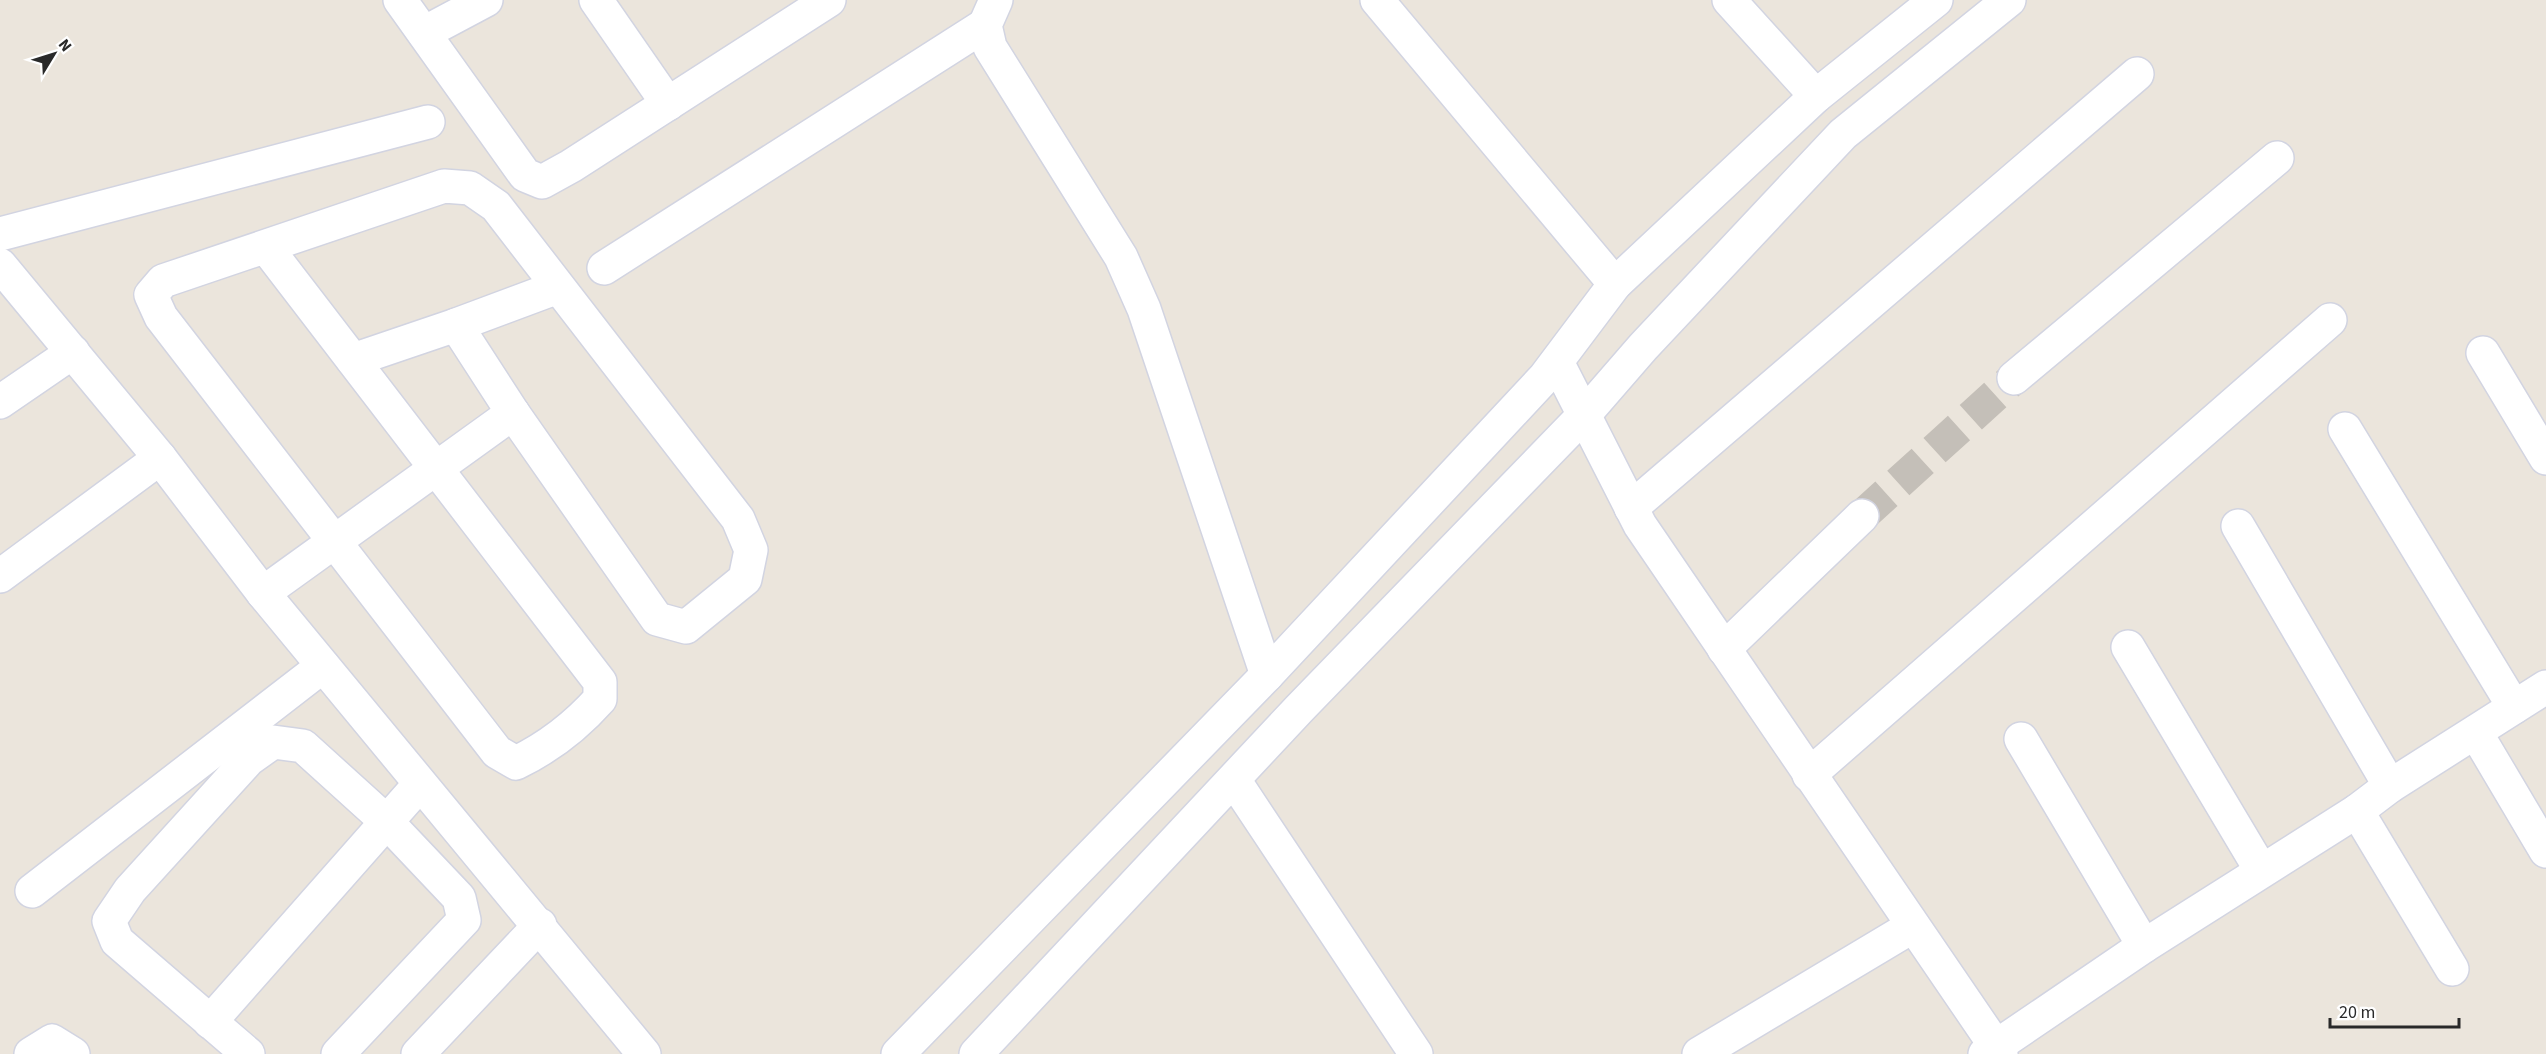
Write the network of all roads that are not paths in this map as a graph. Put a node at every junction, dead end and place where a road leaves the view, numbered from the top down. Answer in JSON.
{"nodes":[{"id":1,"x":400,"y":0,"type":"edge"},
{"id":2,"x":486,"y":0,"type":"edge"},
{"id":3,"x":829,"y":0,"type":"edge"},
{"id":4,"x":1377,"y":0,"type":"edge"},
{"id":5,"x":1729,"y":0,"type":"edge"},
{"id":6,"x":1936,"y":0,"type":"edge"},
{"id":7,"x":2009,"y":0,"type":"edge"},
{"id":8,"x":598,"y":1,"type":"edge"},
{"id":9,"x":991,"y":13,"type":"edge"},
{"id":10,"x":423,"y":33,"type":"junction"},
{"id":11,"x":2137,"y":74,"type":"dead end"},
{"id":12,"x":1816,"y":96,"type":"junction"},
{"id":13,"x":668,"y":104,"type":"junction"},
{"id":14,"x":428,"y":122,"type":"dead end"},
{"id":15,"x":2277,"y":158,"type":"dead end"},
{"id":16,"x":0,"y":234,"type":"edge"},
{"id":17,"x":266,"y":247,"type":"junction"},
{"id":18,"x":0,"y":265,"type":"edge"},
{"id":19,"x":604,"y":268,"type":"dead end"},
{"id":20,"x":1615,"y":284,"type":"junction"},
{"id":21,"x":558,"y":287,"type":"junction"},
{"id":22,"x":2330,"y":320,"type":"dead end"},
{"id":23,"x":456,"y":325,"type":"junction"},
{"id":24,"x":73,"y":352,"type":"junction"},
{"id":25,"x":2483,"y":353,"type":"dead end"},
{"id":26,"x":353,"y":360,"type":"junction"},
{"id":27,"x":1557,"y":362,"type":"junction"},
{"id":28,"x":2014,"y":378,"type":"tunnel mouth"},
{"id":29,"x":0,"y":402,"type":"edge"},
{"id":30,"x":513,"y":414,"type":"junction"},
{"id":31,"x":1584,"y":415,"type":"junction"},
{"id":32,"x":2344,"y":429,"type":"dead end"},
{"id":33,"x":160,"y":458,"type":"junction"},
{"id":34,"x":2546,"y":458,"type":"edge"},
{"id":35,"x":436,"y":468,"type":"junction"},
{"id":36,"x":1631,"y":508,"type":"junction"},
{"id":37,"x":1862,"y":516,"type":"tunnel mouth"},
{"id":38,"x":2238,"y":526,"type":"dead end"},
{"id":39,"x":335,"y":541,"type":"junction"},
{"id":40,"x":0,"y":576,"type":"edge"},
{"id":41,"x":263,"y":593,"type":"junction"},
{"id":42,"x":2128,"y":647,"type":"dead end"},
{"id":43,"x":1724,"y":649,"type":"junction"},
{"id":44,"x":323,"y":666,"type":"junction"},
{"id":45,"x":1267,"y":675,"type":"junction"},
{"id":46,"x":2546,"y":687,"type":"edge"},
{"id":47,"x":2514,"y":707,"type":"junction"},
{"id":48,"x":2476,"y":733,"type":"junction"},
{"id":49,"x":2021,"y":739,"type":"dead end"},
{"id":50,"x":1809,"y":775,"type":"junction"},
{"id":51,"x":1234,"y":780,"type":"junction"},
{"id":52,"x":420,"y":784,"type":"junction"},
{"id":53,"x":2390,"y":786,"type":"junction"},
{"id":54,"x":2357,"y":811,"type":"junction"},
{"id":55,"x":387,"y":822,"type":"junction"},
{"id":56,"x":2546,"y":851,"type":"edge"},
{"id":57,"x":2261,"y":870,"type":"junction"},
{"id":58,"x":32,"y":891,"type":"dead end"},
{"id":59,"x":540,"y":925,"type":"junction"},
{"id":60,"x":1913,"y":926,"type":"junction"},
{"id":61,"x":2144,"y":946,"type":"junction"},
{"id":62,"x":2452,"y":969,"type":"dead end"},
{"id":63,"x":210,"y":1022,"type":"junction"},
{"id":64,"x":1994,"y":1052,"type":"edge"},
{"id":65,"x":31,"y":1054,"type":"edge"},
{"id":66,"x":73,"y":1054,"type":"edge"},
{"id":67,"x":248,"y":1054,"type":"edge"},
{"id":68,"x":339,"y":1054,"type":"edge"},
{"id":69,"x":418,"y":1054,"type":"edge"},
{"id":70,"x":644,"y":1054,"type":"edge"},
{"id":71,"x":898,"y":1054,"type":"edge"},
{"id":72,"x":976,"y":1054,"type":"edge"},
{"id":73,"x":1416,"y":1054,"type":"edge"},
{"id":74,"x":1699,"y":1054,"type":"edge"}],
"edges":[{"from":1,"to":10,"type":"street"},
{"from":2,"to":10,"type":"street"},
{"from":3,"to":13,"type":"street"},
{"from":4,"to":20,"type":"street"},
{"from":5,"to":12,"type":"street"},
{"from":6,"to":12,"type":"street"},
{"from":7,"to":31,"type":"street"},
{"from":8,"to":13,"type":"street"},
{"from":9,"to":19,"type":"street"},
{"from":9,"to":45,"type":"street"},
{"from":10,"to":13,"type":"street"},
{"from":11,"to":36,"type":"street"},
{"from":12,"to":20,"type":"street"},
{"from":14,"to":16,"type":"street"},
{"from":15,"to":28,"type":"street"},
{"from":17,"to":21,"type":"street"},
{"from":17,"to":26,"type":"street"},
{"from":17,"to":39,"type":"street"},
{"from":18,"to":24,"type":"street"},
{"from":20,"to":27,"type":"street"},
{"from":21,"to":23,"type":"street"},
{"from":21,"to":30,"type":"street"},
{"from":22,"to":50,"type":"street"},
{"from":23,"to":26,"type":"street"},
{"from":23,"to":30,"type":"street"},
{"from":24,"to":29,"type":"street"},
{"from":24,"to":33,"type":"street"},
{"from":25,"to":34,"type":"street"},
{"from":26,"to":35,"type":"street"},
{"from":27,"to":31,"type":"street"},
{"from":27,"to":45,"type":"street"},
{"from":30,"to":35,"type":"street"},
{"from":31,"to":36,"type":"street"},
{"from":31,"to":51,"type":"street"},
{"from":32,"to":47,"type":"street"},
{"from":33,"to":40,"type":"street"},
{"from":33,"to":41,"type":"street"},
{"from":35,"to":39,"type":"street"},
{"from":35,"to":39,"type":"street"},
{"from":36,"to":43,"type":"street"},
{"from":37,"to":43,"type":"street"},
{"from":38,"to":53,"type":"street"},
{"from":39,"to":41,"type":"street"},
{"from":41,"to":44,"type":"street"},
{"from":42,"to":57,"type":"street"},
{"from":43,"to":50,"type":"street"},
{"from":44,"to":52,"type":"street"},
{"from":44,"to":58,"type":"street"},
{"from":45,"to":71,"type":"street"},
{"from":46,"to":47,"type":"street"},
{"from":47,"to":48,"type":"street"},
{"from":48,"to":53,"type":"street"},
{"from":48,"to":56,"type":"street"},
{"from":49,"to":61,"type":"street"},
{"from":50,"to":60,"type":"street"},
{"from":51,"to":72,"type":"street"},
{"from":51,"to":73,"type":"street"},
{"from":52,"to":55,"type":"street"},
{"from":52,"to":59,"type":"street"},
{"from":53,"to":54,"type":"street"},
{"from":54,"to":57,"type":"street"},
{"from":54,"to":62,"type":"street"},
{"from":55,"to":63,"type":"street"},
{"from":55,"to":63,"type":"street"},
{"from":55,"to":68,"type":"street"},
{"from":57,"to":61,"type":"street"},
{"from":59,"to":69,"type":"street"},
{"from":59,"to":70,"type":"street"},
{"from":60,"to":64,"type":"street"},
{"from":60,"to":74,"type":"street"},
{"from":61,"to":64,"type":"street"},
{"from":63,"to":67,"type":"street"},
{"from":65,"to":66,"type":"street"}]}
